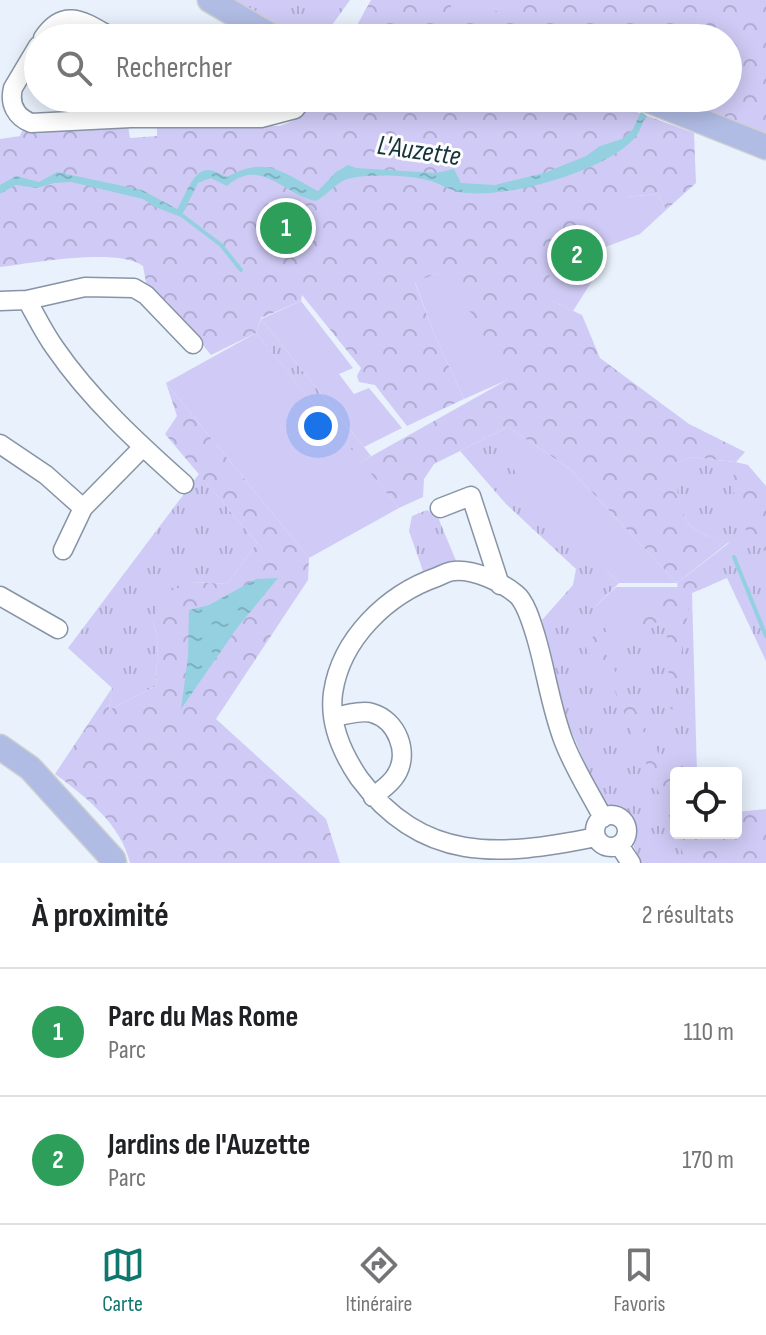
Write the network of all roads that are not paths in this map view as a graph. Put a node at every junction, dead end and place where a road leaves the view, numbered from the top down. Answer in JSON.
{"nodes":[{"id":1,"x":210,"y":0,"type":"edge"},
{"id":2,"x":55,"y":24,"type":"edge"},
{"id":3,"x":88,"y":24,"type":"edge"},
{"id":4,"x":251,"y":24,"type":"edge"},
{"id":5,"x":24,"y":70,"type":"edge"},
{"id":6,"x":186,"y":112,"type":"edge"},
{"id":7,"x":284,"y":112,"type":"edge"},
{"id":8,"x":679,"y":112,"type":"edge"},
{"id":9,"x":186,"y":118,"type":"junction"},
{"id":10,"x":766,"y":147,"type":"edge"},
{"id":11,"x":27,"y":300,"type":"junction"},
{"id":12,"x":0,"y":301,"type":"edge"},
{"id":13,"x":193,"y":344,"type":"dead end"},
{"id":14,"x":0,"y":444,"type":"edge"},
{"id":15,"x":143,"y":447,"type":"junction"},
{"id":16,"x":184,"y":484,"type":"dead end"},
{"id":17,"x":83,"y":508,"type":"junction"},
{"id":18,"x":440,"y":508,"type":"dead end"},
{"id":19,"x":63,"y":550,"type":"dead end"},
{"id":20,"x":500,"y":585,"type":"junction"},
{"id":21,"x":0,"y":596,"type":"edge"},
{"id":22,"x":58,"y":629,"type":"dead end"},
{"id":23,"x":334,"y":717,"type":"junction"},
{"id":24,"x":0,"y":747,"type":"edge"},
{"id":25,"x":373,"y":797,"type":"junction"},
{"id":26,"x":603,"y":818,"type":"junction"},
{"id":27,"x":596,"y":837,"type":"junction"},
{"id":28,"x":619,"y":845,"type":"junction"},
{"id":29,"x":472,"y":860,"type":"edge"},
{"id":30,"x":114,"y":863,"type":"edge"},
{"id":31,"x":631,"y":863,"type":"edge"}],
"edges":[{"from":1,"to":4,"type":"main road"},
{"from":2,"to":3,"type":"street"},
{"from":5,"to":9,"type":"street"},
{"from":6,"to":9,"type":"street"},
{"from":7,"to":9,"type":"street"},
{"from":8,"to":10,"type":"main road"},
{"from":11,"to":12,"type":"street"},
{"from":11,"to":13,"type":"street"},
{"from":11,"to":15,"type":"street"},
{"from":14,"to":17,"type":"street"},
{"from":15,"to":16,"type":"street"},
{"from":15,"to":17,"type":"street"},
{"from":17,"to":19,"type":"street"},
{"from":18,"to":20,"type":"street"},
{"from":20,"to":23,"type":"street"},
{"from":20,"to":26,"type":"street"},
{"from":21,"to":22,"type":"street"},
{"from":23,"to":25,"type":"street"},
{"from":23,"to":25,"type":"street"},
{"from":24,"to":30,"type":"main road"},
{"from":25,"to":29,"type":"street"},
{"from":26,"to":27,"type":"street"},
{"from":26,"to":28,"type":"street"},
{"from":27,"to":28,"type":"street"},
{"from":27,"to":29,"type":"street"},
{"from":28,"to":31,"type":"street"}]}
